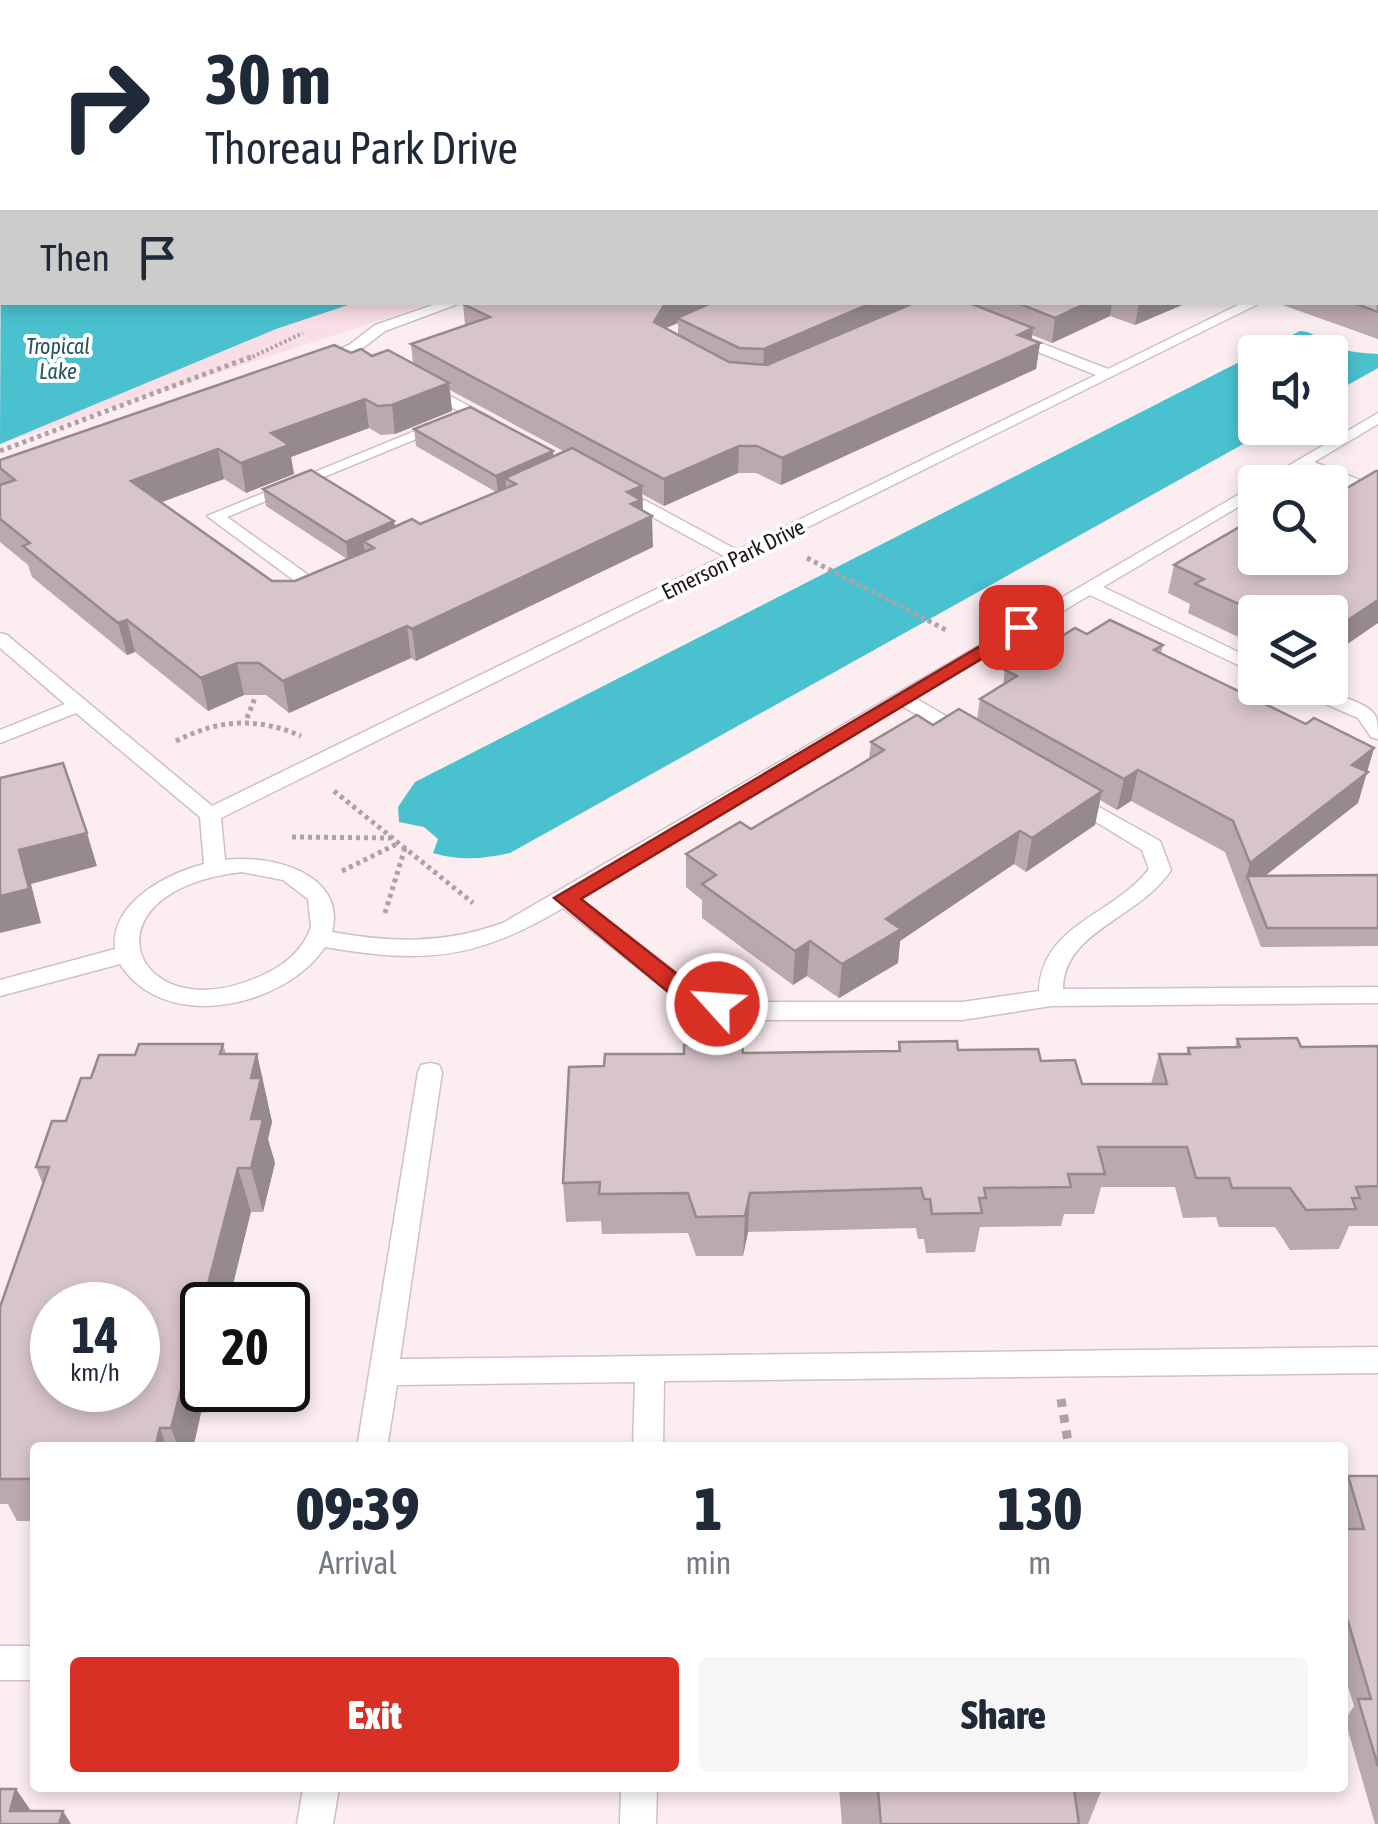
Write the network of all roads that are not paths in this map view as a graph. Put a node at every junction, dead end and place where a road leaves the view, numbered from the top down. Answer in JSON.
{"nodes":[{"id":1,"x":448,"y":305,"type":"edge"},
{"id":2,"x":1250,"y":305,"type":"edge"},
{"id":3,"x":989,"y":328,"type":"edge"},
{"id":4,"x":354,"y":348,"type":"junction"},
{"id":5,"x":371,"y":358,"type":"edge"},
{"id":6,"x":298,"y":368,"type":"edge"},
{"id":7,"x":1110,"y":375,"type":"junction"},
{"id":8,"x":405,"y":376,"type":"edge"},
{"id":9,"x":473,"y":413,"type":"junction"},
{"id":10,"x":1378,"y":418,"type":"edge"},
{"id":11,"x":506,"y":431,"type":"edge"},
{"id":12,"x":1303,"y":463,"type":"junction"},
{"id":13,"x":1299,"y":465,"type":"edge"},
{"id":14,"x":606,"y":486,"type":"edge"},
{"id":15,"x":1378,"y":493,"type":"edge"},
{"id":16,"x":1238,"y":500,"type":"edge"},
{"id":17,"x":738,"y":557,"type":"junction"},
{"id":18,"x":348,"y":570,"type":"edge"},
{"id":19,"x":1088,"y":588,"type":"junction"},
{"id":20,"x":3,"y":644,"type":"edge"},
{"id":21,"x":1238,"y":658,"type":"edge"},
{"id":22,"x":901,"y":698,"type":"junction"},
{"id":23,"x":1348,"y":703,"type":"edge"},
{"id":24,"x":79,"y":705,"type":"junction"},
{"id":25,"x":1372,"y":710,"type":"edge"},
{"id":26,"x":1378,"y":733,"type":"edge"},
{"id":27,"x":0,"y":737,"type":"edge"},
{"id":28,"x":982,"y":745,"type":"edge"},
{"id":29,"x":1046,"y":783,"type":"edge"},
{"id":30,"x":210,"y":815,"type":"junction"},
{"id":31,"x":215,"y":868,"type":"junction"},
{"id":32,"x":565,"y":898,"type":"junction"},
{"id":33,"x":320,"y":938,"type":"junction"},
{"id":34,"x":126,"y":954,"type":"junction"},
{"id":35,"x":0,"y":988,"type":"edge"},
{"id":36,"x":1378,"y":995,"type":"edge"},
{"id":37,"x":1051,"y":998,"type":"junction"},
{"id":38,"x":430,"y":1072,"type":"dead end"},
{"id":39,"x":1378,"y":1360,"type":"edge"},
{"id":40,"x":650,"y":1369,"type":"junction"},
{"id":41,"x":383,"y":1372,"type":"junction"},
{"id":42,"x":373,"y":1442,"type":"edge"},
{"id":43,"x":648,"y":1442,"type":"edge"},
{"id":44,"x":0,"y":1663,"type":"edge"},
{"id":45,"x":30,"y":1663,"type":"edge"},
{"id":46,"x":320,"y":1792,"type":"edge"},
{"id":47,"x":638,"y":1792,"type":"edge"},
{"id":48,"x":315,"y":1824,"type":"edge"},
{"id":49,"x":638,"y":1824,"type":"edge"}],
"edges":[{"from":1,"to":4,"type":"lane"},
{"from":2,"to":7,"type":"lane","name":"Emerson Park Drive"},
{"from":3,"to":7,"type":"lane"},
{"from":4,"to":5,"type":"lane"},
{"from":4,"to":6,"type":"lane"},
{"from":7,"to":17,"type":"lane","name":"Emerson Park Drive"},
{"from":8,"to":9,"type":"lane"},
{"from":9,"to":11,"type":"lane"},
{"from":9,"to":18,"type":"lane"},
{"from":10,"to":12,"type":"lane"},
{"from":12,"to":13,"type":"lane"},
{"from":12,"to":15,"type":"lane"},
{"from":14,"to":17,"type":"lane"},
{"from":16,"to":19,"type":"lane"},
{"from":17,"to":30,"type":"lane","name":"Emerson Park Drive"},
{"from":19,"to":21,"type":"lane"},
{"from":19,"to":22,"type":"lane"},
{"from":20,"to":24,"type":"lane"},
{"from":22,"to":28,"type":"lane"},
{"from":22,"to":32,"type":"lane"},
{"from":23,"to":25,"type":"lane"},
{"from":24,"to":27,"type":"lane"},
{"from":24,"to":30,"type":"lane"},
{"from":25,"to":26,"type":"lane"},
{"from":29,"to":37,"type":"lane"},
{"from":30,"to":31,"type":"lane"},
{"from":31,"to":33,"type":"lane"},
{"from":31,"to":34,"type":"lane"},
{"from":32,"to":33,"type":"lane"},
{"from":32,"to":37,"type":"lane"},
{"from":33,"to":34,"type":"lane"},
{"from":34,"to":35,"type":"lane"},
{"from":36,"to":37,"type":"lane"},
{"from":38,"to":41,"type":"lane"},
{"from":39,"to":40,"type":"lane"},
{"from":40,"to":41,"type":"lane"},
{"from":40,"to":43,"type":"lane"},
{"from":41,"to":42,"type":"lane"},
{"from":44,"to":45,"type":"lane"},
{"from":46,"to":48,"type":"lane"},
{"from":47,"to":49,"type":"lane"}]}
